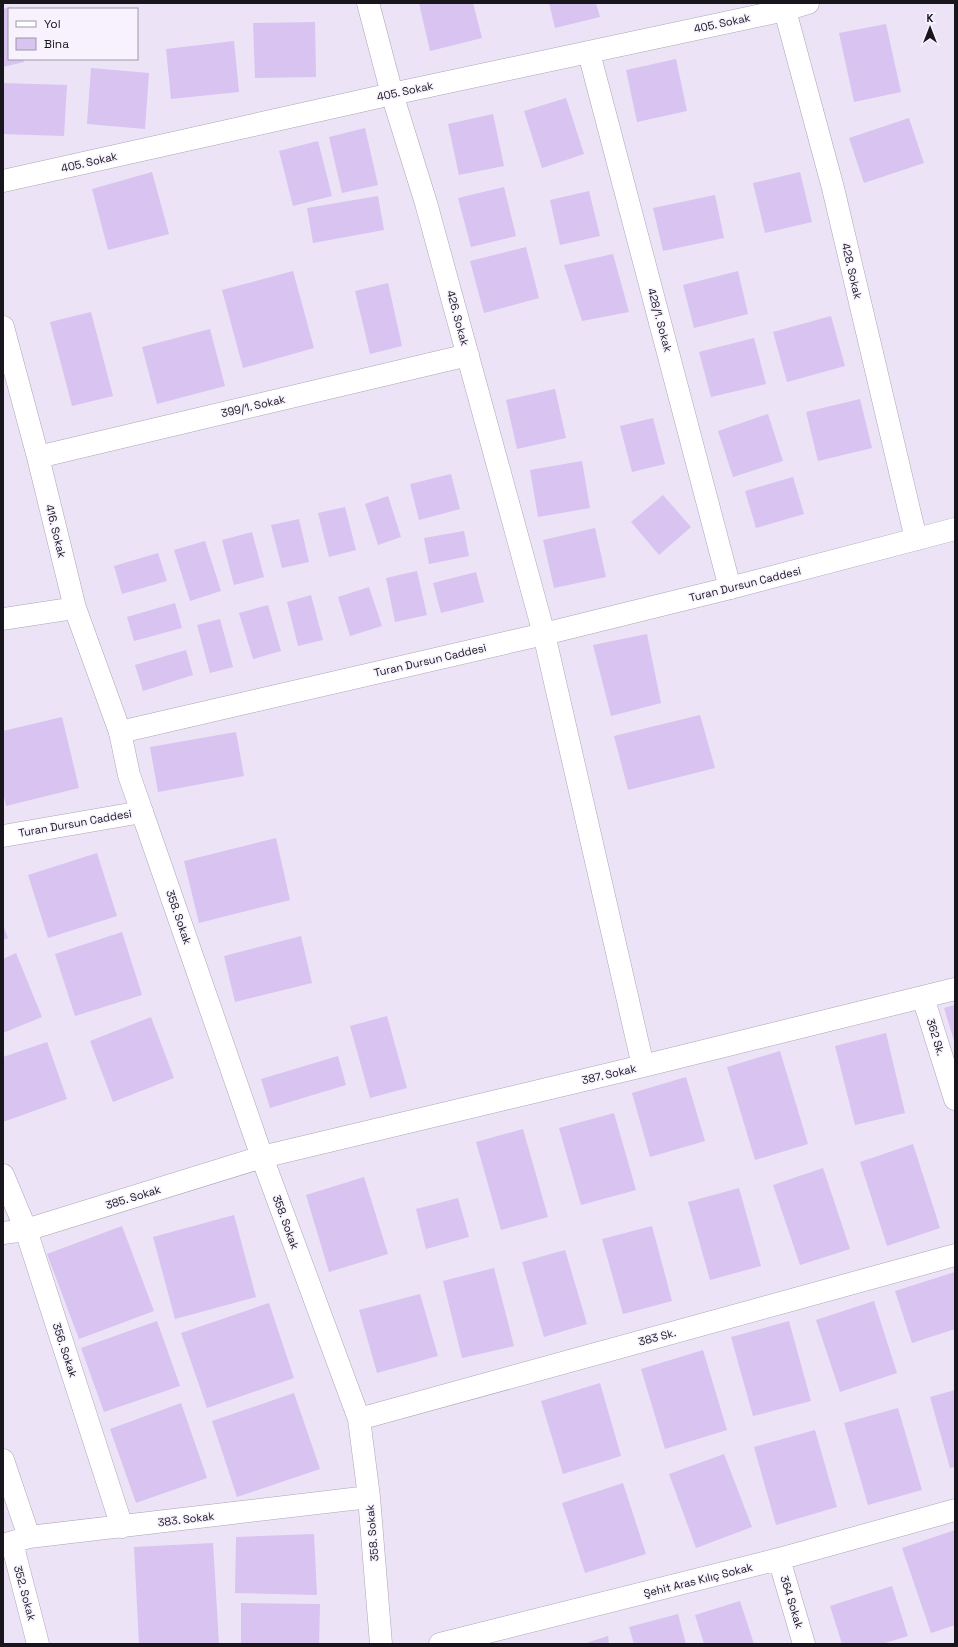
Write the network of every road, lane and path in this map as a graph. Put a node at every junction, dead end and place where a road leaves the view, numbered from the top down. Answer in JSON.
{"nodes":[{"id":1,"x":368,"y":3,"type":"edge"},
{"id":2,"x":808,"y":3,"type":"edge"},
{"id":3,"x":784,"y":6,"type":"edge"},
{"id":4,"x":589,"y":53,"type":"junction"},
{"id":5,"x":392,"y":94,"type":"junction"},
{"id":6,"x":3,"y":182,"type":"edge"},
{"id":7,"x":3,"y":327,"type":"edge"},
{"id":8,"x":468,"y":355,"type":"junction"},
{"id":9,"x":38,"y":457,"type":"junction"},
{"id":10,"x":955,"y":529,"type":"edge"},
{"id":11,"x":916,"y":539,"type":"junction"},
{"id":12,"x":730,"y":588,"type":"junction"},
{"id":13,"x":75,"y":608,"type":"junction"},
{"id":14,"x":3,"y":619,"type":"edge"},
{"id":15,"x":544,"y":634,"type":"junction"},
{"id":16,"x":120,"y":732,"type":"junction"},
{"id":17,"x":142,"y":812,"type":"junction"},
{"id":18,"x":3,"y":836,"type":"edge"},
{"id":19,"x":955,"y":989,"type":"edge"},
{"id":20,"x":923,"y":997,"type":"junction"},
{"id":21,"x":643,"y":1066,"type":"junction"},
{"id":22,"x":955,"y":1099,"type":"edge"},
{"id":23,"x":262,"y":1157,"type":"junction"},
{"id":24,"x":3,"y":1175,"type":"edge"},
{"id":25,"x":26,"y":1230,"type":"junction"},
{"id":26,"x":3,"y":1232,"type":"edge"},
{"id":27,"x":955,"y":1255,"type":"edge"},
{"id":28,"x":359,"y":1419,"type":"junction"},
{"id":29,"x":3,"y":1460,"type":"edge"},
{"id":30,"x":369,"y":1496,"type":"junction"},
{"id":31,"x":955,"y":1510,"type":"edge"},
{"id":32,"x":122,"y":1526,"type":"junction"},
{"id":33,"x":15,"y":1542,"type":"edge"},
{"id":34,"x":779,"y":1559,"type":"junction"},
{"id":35,"x":38,"y":1644,"type":"edge"},
{"id":36,"x":381,"y":1644,"type":"edge"},
{"id":37,"x":440,"y":1644,"type":"edge"},
{"id":38,"x":804,"y":1644,"type":"edge"}],
"edges":[{"from":1,"to":5,"type":"street","name":"426. Sokak"},
{"from":2,"to":3,"type":"street","name":"405. Sokak"},
{"from":3,"to":4,"type":"street","name":"405. Sokak"},
{"from":3,"to":11,"type":"street","name":"428. Sokak"},
{"from":4,"to":5,"type":"street","name":"405. Sokak"},
{"from":4,"to":12,"type":"street","name":"428/1. Sokak"},
{"from":5,"to":6,"type":"street","name":"405. Sokak"},
{"from":5,"to":8,"type":"street","name":"426. Sokak"},
{"from":7,"to":9,"type":"street","name":"416. Sokak"},
{"from":8,"to":9,"type":"street","name":"399/1. Sokak"},
{"from":8,"to":15,"type":"street","name":"426. Sokak"},
{"from":9,"to":13,"type":"street","name":"416. Sokak"},
{"from":10,"to":11,"type":"street","name":"Turan Dursun Caddesi"},
{"from":11,"to":12,"type":"street","name":"Turan Dursun Caddesi"},
{"from":12,"to":15,"type":"street","name":"Turan Dursun Caddesi"},
{"from":13,"to":14,"type":"street"},
{"from":13,"to":16,"type":"street","name":"416. Sokak"},
{"from":15,"to":16,"type":"street","name":"Turan Dursun Caddesi"},
{"from":15,"to":21,"type":"street","name":"426. Sokak"},
{"from":16,"to":17,"type":"street","name":"Turan Dursun Caddesi"},
{"from":17,"to":18,"type":"street","name":"Turan Dursun Caddesi"},
{"from":17,"to":23,"type":"street","name":"358. Sokak"},
{"from":19,"to":20,"type":"street","name":"387. Sokak"},
{"from":20,"to":21,"type":"street","name":"387. Sokak"},
{"from":20,"to":22,"type":"street","name":"362 Sk."},
{"from":21,"to":23,"type":"street","name":"387. Sokak"},
{"from":23,"to":25,"type":"street","name":"385. Sokak"},
{"from":23,"to":28,"type":"street","name":"358. Sokak"},
{"from":24,"to":25,"type":"street","name":"356. Sokak"},
{"from":25,"to":26,"type":"street","name":"385. Sokak"},
{"from":25,"to":32,"type":"street","name":"356. Sokak"},
{"from":27,"to":28,"type":"street","name":"383 Sk."},
{"from":28,"to":30,"type":"street","name":"358. Sokak"},
{"from":29,"to":33,"type":"street","name":"352. Sokak"},
{"from":30,"to":32,"type":"street","name":"383. Sokak"},
{"from":30,"to":36,"type":"street","name":"358. Sokak"},
{"from":31,"to":34,"type":"street","name":"Şehit Aras Kılıç Sokak"},
{"from":32,"to":33,"type":"street","name":"383. Sokak"},
{"from":33,"to":35,"type":"street","name":"352. Sokak"},
{"from":34,"to":37,"type":"street","name":"Şehit Aras Kılıç Sokak"},
{"from":34,"to":38,"type":"street","name":"364 Sokak"}]}
